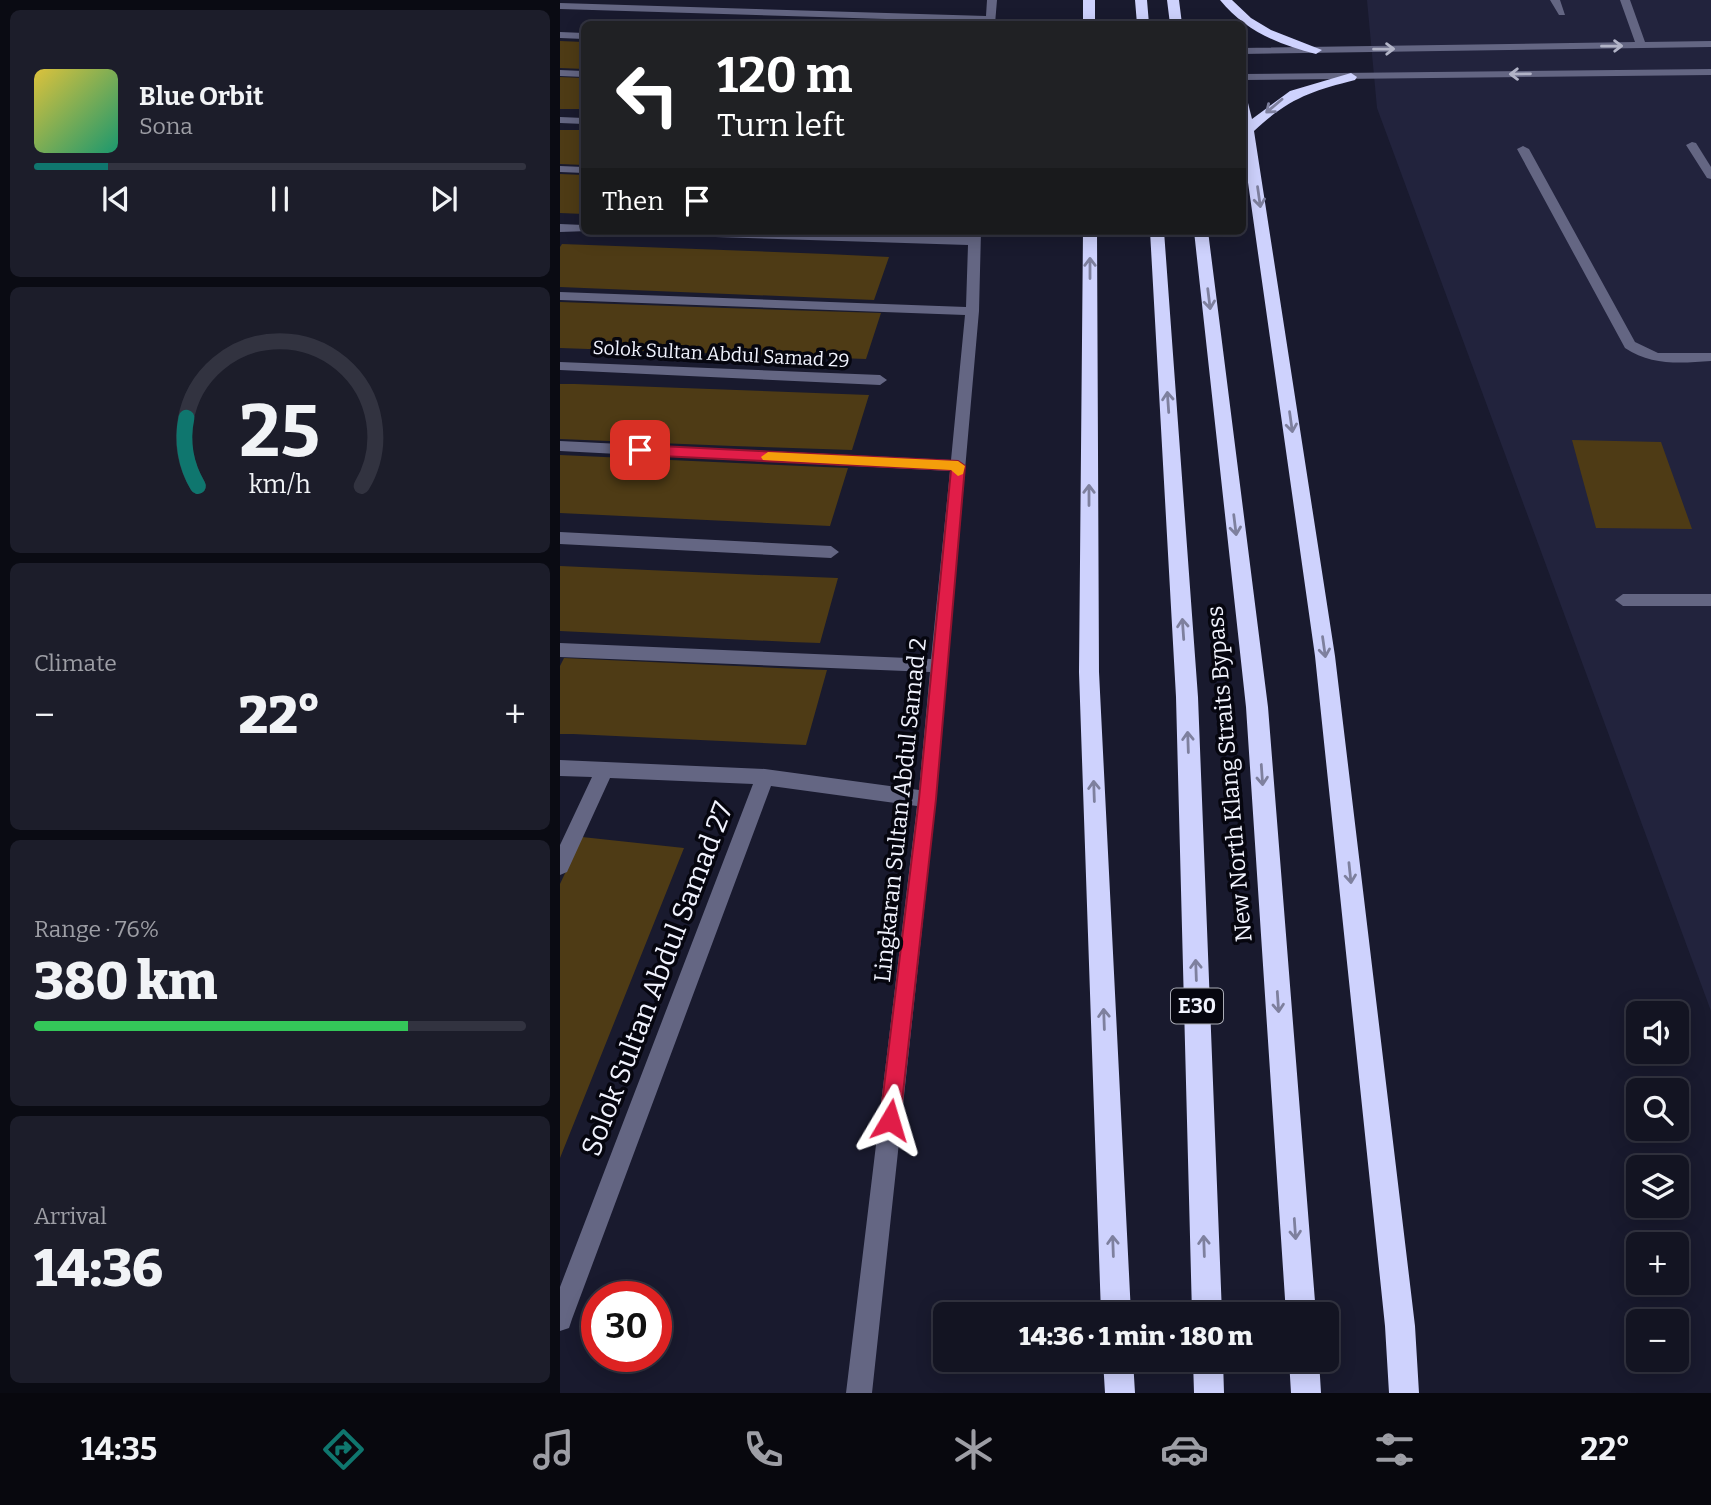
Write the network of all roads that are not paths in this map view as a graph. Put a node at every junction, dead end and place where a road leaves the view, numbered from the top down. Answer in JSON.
{"nodes":[{"id":1,"x":992,"y":0,"type":"edge"},
{"id":2,"x":1089,"y":0,"type":"edge"},
{"id":3,"x":1142,"y":0,"type":"edge"},
{"id":4,"x":1173,"y":0,"type":"edge"},
{"id":5,"x":1225,"y":0,"type":"edge"},
{"id":6,"x":1555,"y":0,"type":"edge"},
{"id":7,"x":1625,"y":0,"type":"edge"},
{"id":8,"x":580,"y":3,"type":"edge"},
{"id":9,"x":673,"y":5,"type":"edge"},
{"id":10,"x":560,"y":6,"type":"edge"},
{"id":11,"x":1562,"y":13,"type":"dead end"},
{"id":12,"x":980,"y":21,"type":"edge"},
{"id":13,"x":990,"y":21,"type":"edge"},
{"id":14,"x":1089,"y":21,"type":"edge"},
{"id":15,"x":1143,"y":21,"type":"edge"},
{"id":16,"x":1176,"y":21,"type":"edge"},
{"id":17,"x":1228,"y":21,"type":"edge"},
{"id":18,"x":1245,"y":21,"type":"edge"},
{"id":19,"x":1246,"y":22,"type":"edge"},
{"id":20,"x":560,"y":35,"type":"edge"},
{"id":21,"x":581,"y":36,"type":"edge"},
{"id":22,"x":1711,"y":44,"type":"edge"},
{"id":23,"x":1641,"y":46,"type":"junction"},
{"id":24,"x":1316,"y":50,"type":"junction"},
{"id":25,"x":1246,"y":51,"type":"edge"},
{"id":26,"x":1711,"y":72,"type":"edge"},
{"id":27,"x":560,"y":74,"type":"edge"},
{"id":28,"x":581,"y":74,"type":"edge"},
{"id":29,"x":1351,"y":76,"type":"junction"},
{"id":30,"x":1246,"y":77,"type":"edge"},
{"id":31,"x":560,"y":120,"type":"edge"},
{"id":32,"x":581,"y":121,"type":"edge"},
{"id":33,"x":1246,"y":121,"type":"edge"},
{"id":34,"x":1248,"y":130,"type":"junction"},
{"id":35,"x":1692,"y":145,"type":"dead end"},
{"id":36,"x":1523,"y":149,"type":"dead end"},
{"id":37,"x":560,"y":169,"type":"edge"},
{"id":38,"x":581,"y":170,"type":"edge"},
{"id":39,"x":1711,"y":176,"type":"edge"},
{"id":40,"x":560,"y":228,"type":"edge"},
{"id":41,"x":581,"y":229,"type":"edge"},
{"id":42,"x":907,"y":235,"type":"edge"},
{"id":43,"x":1090,"y":235,"type":"edge"},
{"id":44,"x":1157,"y":235,"type":"edge"},
{"id":45,"x":1200,"y":235,"type":"edge"},
{"id":46,"x":974,"y":236,"type":"edge"},
{"id":47,"x":560,"y":296,"type":"edge"},
{"id":48,"x":972,"y":311,"type":"junction"},
{"id":49,"x":1711,"y":357,"type":"edge"},
{"id":50,"x":560,"y":366,"type":"edge"},
{"id":51,"x":880,"y":380,"type":"dead end"},
{"id":52,"x":560,"y":446,"type":"edge"},
{"id":53,"x":958,"y":466,"type":"junction"},
{"id":54,"x":560,"y":538,"type":"edge"},
{"id":55,"x":831,"y":552,"type":"dead end"},
{"id":56,"x":1623,"y":600,"type":"dead end"},
{"id":57,"x":1711,"y":600,"type":"edge"},
{"id":58,"x":560,"y":650,"type":"edge"},
{"id":59,"x":940,"y":666,"type":"junction"},
{"id":60,"x":560,"y":768,"type":"edge"},
{"id":61,"x":605,"y":770,"type":"junction"},
{"id":62,"x":765,"y":777,"type":"junction"},
{"id":63,"x":927,"y":799,"type":"junction"},
{"id":64,"x":560,"y":866,"type":"edge"},
{"id":65,"x":1115,"y":1302,"type":"edge"},
{"id":66,"x":1206,"y":1302,"type":"edge"},
{"id":67,"x":1300,"y":1302,"type":"edge"},
{"id":68,"x":560,"y":1319,"type":"edge"},
{"id":69,"x":1119,"y":1372,"type":"edge"},
{"id":70,"x":1208,"y":1372,"type":"edge"},
{"id":71,"x":1305,"y":1372,"type":"edge"},
{"id":72,"x":859,"y":1393,"type":"edge"},
{"id":73,"x":1120,"y":1393,"type":"edge"},
{"id":74,"x":1209,"y":1393,"type":"edge"},
{"id":75,"x":1306,"y":1393,"type":"edge"},
{"id":76,"x":1404,"y":1393,"type":"edge"}],
"edges":[{"from":1,"to":13,"type":"street"},
{"from":2,"to":14,"type":"highway"},
{"from":3,"to":15,"type":"highway"},
{"from":4,"to":16,"type":"highway"},
{"from":5,"to":17,"type":"highway"},
{"from":5,"to":18,"type":"highway"},
{"from":6,"to":11,"type":"street"},
{"from":7,"to":23,"type":"street"},
{"from":8,"to":9,"type":"street"},
{"from":8,"to":10,"type":"street"},
{"from":9,"to":12,"type":"street"},
{"from":19,"to":24,"type":"highway"},
{"from":20,"to":21,"type":"street"},
{"from":22,"to":23,"type":"street"},
{"from":24,"to":23,"type":"street","one_way":true},
{"from":24,"to":25,"type":"street"},
{"from":26,"to":29,"type":"street","one_way":true},
{"from":27,"to":28,"type":"street"},
{"from":29,"to":30,"type":"street"},
{"from":29,"to":34,"type":"highway","one_way":true},
{"from":31,"to":32,"type":"street"},
{"from":33,"to":34,"type":"highway"},
{"from":34,"to":76,"type":"highway","one_way":true},
{"from":35,"to":39,"type":"street"},
{"from":36,"to":49,"type":"street"},
{"from":37,"to":38,"type":"street"},
{"from":40,"to":41,"type":"street"},
{"from":42,"to":46,"type":"street"},
{"from":65,"to":43,"type":"highway","one_way":true},
{"from":66,"to":44,"type":"highway","name":"New North Klang Straits Bypass","number":"E30","one_way":true},
{"from":45,"to":67,"type":"highway","name":"New North Klang Straits Bypass","one_way":true},
{"from":46,"to":48,"type":"street","name":"Lingkaran Sultan Abdul Samad 2"},
{"from":47,"to":48,"type":"street"},
{"from":48,"to":53,"type":"street","name":"Lingkaran Sultan Abdul Samad 2"},
{"from":50,"to":51,"type":"street","name":"Solok Sultan Abdul Samad 29"},
{"from":52,"to":53,"type":"street"},
{"from":53,"to":59,"type":"street","name":"Lingkaran Sultan Abdul Samad 2"},
{"from":54,"to":55,"type":"street"},
{"from":56,"to":57,"type":"street"},
{"from":58,"to":59,"type":"street"},
{"from":59,"to":63,"type":"street","name":"Lingkaran Sultan Abdul Samad 2"},
{"from":60,"to":61,"type":"street"},
{"from":61,"to":62,"type":"street"},
{"from":61,"to":64,"type":"street"},
{"from":62,"to":63,"type":"street"},
{"from":62,"to":68,"type":"street","name":"Solok Sultan Abdul Samad 27"},
{"from":63,"to":72,"type":"street","name":"Lingkaran Sultan Abdul Samad 2"},
{"from":69,"to":73,"type":"highway"},
{"from":70,"to":74,"type":"highway"},
{"from":71,"to":75,"type":"highway"}]}
